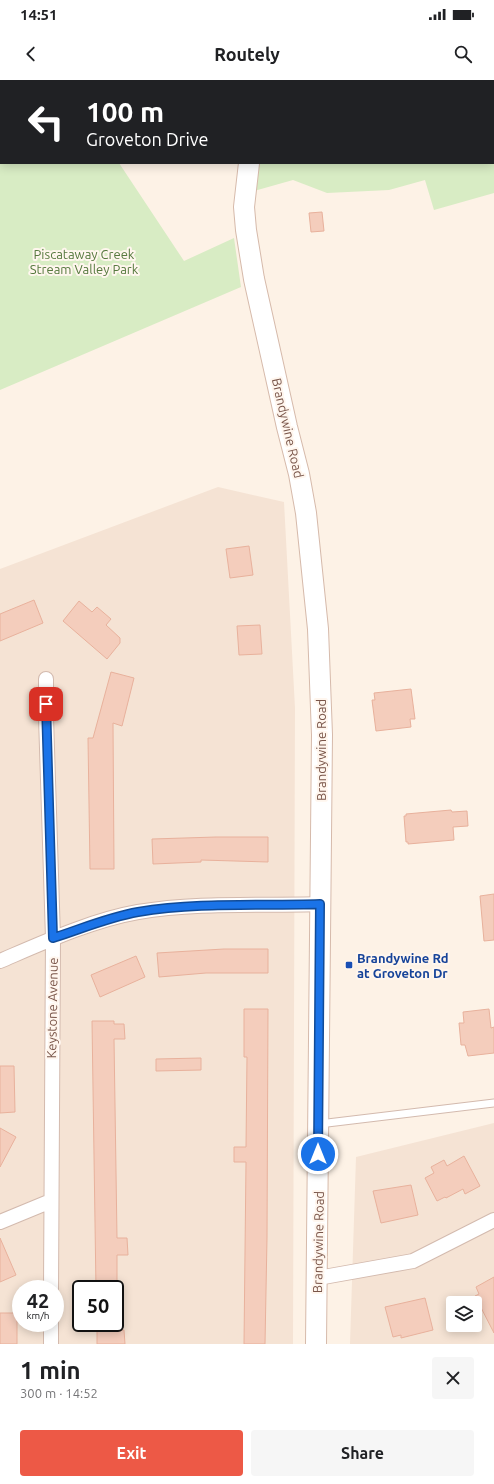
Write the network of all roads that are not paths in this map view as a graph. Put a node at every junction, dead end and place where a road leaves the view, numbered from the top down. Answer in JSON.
{"nodes":[{"id":1,"x":250,"y":164,"type":"edge"},
{"id":2,"x":46,"y":679,"type":"dead end"},
{"id":3,"x":320,"y":904,"type":"junction"},
{"id":4,"x":53,"y":938,"type":"junction"},
{"id":5,"x":0,"y":961,"type":"edge"},
{"id":6,"x":494,"y":1103,"type":"edge"},
{"id":7,"x":318,"y":1124,"type":"junction"},
{"id":8,"x":51,"y":1201,"type":"junction"},
{"id":9,"x":494,"y":1220,"type":"edge"},
{"id":10,"x":0,"y":1222,"type":"edge"},
{"id":11,"x":318,"y":1278,"type":"junction"},
{"id":12,"x":51,"y":1280,"type":"edge"},
{"id":13,"x":51,"y":1332,"type":"edge"},
{"id":14,"x":51,"y":1344,"type":"edge"},
{"id":15,"x":316,"y":1344,"type":"edge"}],
"edges":[{"from":1,"to":3,"type":"main road","name":"Brandywine Road"},
{"from":2,"to":4,"type":"street","name":"Keystone Avenue"},
{"from":3,"to":4,"type":"street"},
{"from":3,"to":7,"type":"main road","name":"Brandywine Road"},
{"from":4,"to":5,"type":"street"},
{"from":4,"to":8,"type":"street","name":"Keystone Avenue"},
{"from":6,"to":7,"type":"lane"},
{"from":7,"to":11,"type":"main road","name":"Brandywine Road"},
{"from":8,"to":10,"type":"street"},
{"from":8,"to":12,"type":"street","name":"Keystone Avenue"},
{"from":9,"to":11,"type":"street"},
{"from":11,"to":15,"type":"main road","name":"Brandywine Road"},
{"from":13,"to":14,"type":"street"}]}
